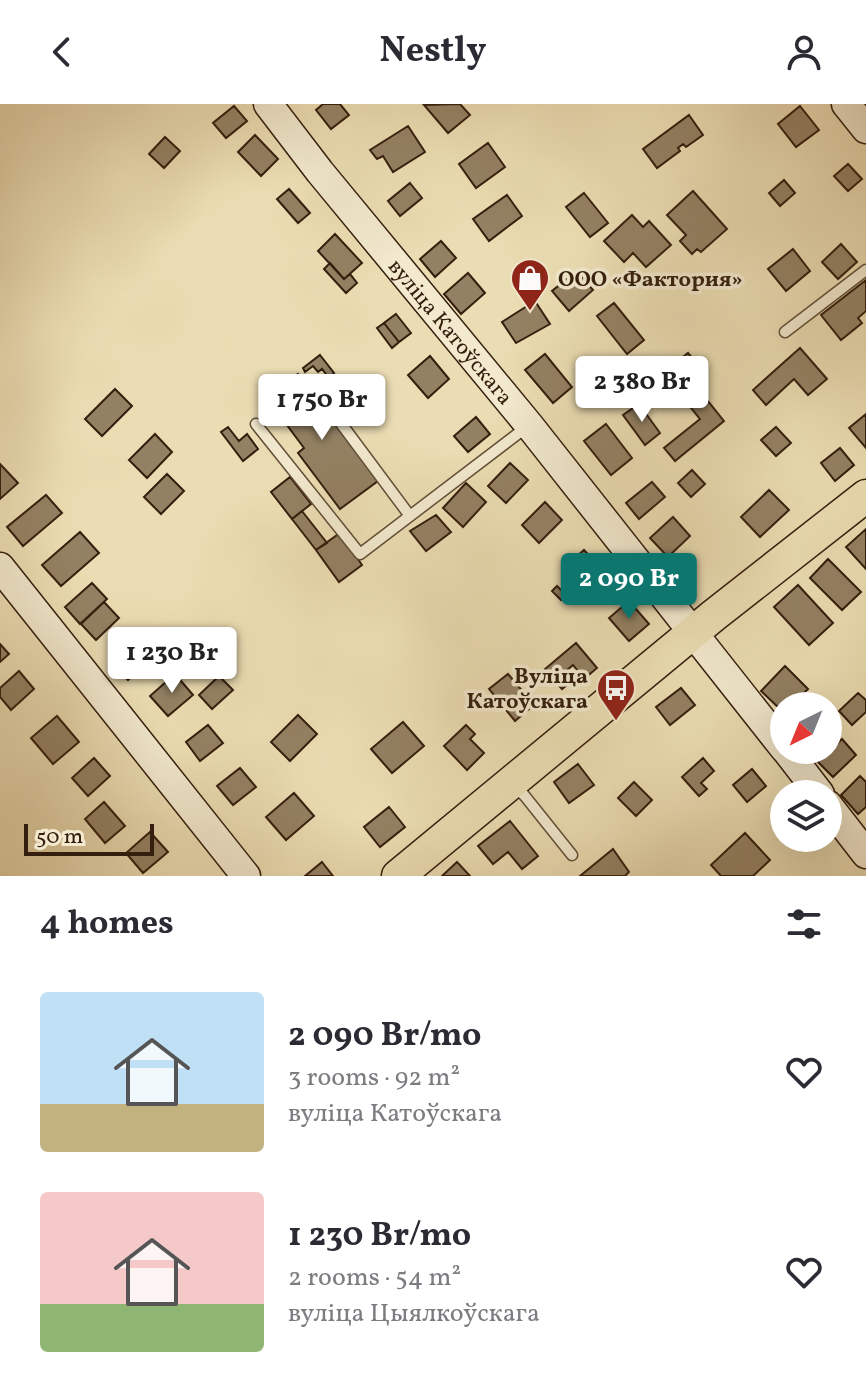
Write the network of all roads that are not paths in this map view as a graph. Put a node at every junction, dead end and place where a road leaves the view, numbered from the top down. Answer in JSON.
{"nodes":[{"id":1,"x":268,"y":104,"type":"edge"},
{"id":2,"x":846,"y":104,"type":"edge"},
{"id":3,"x":866,"y":129,"type":"edge"},
{"id":4,"x":866,"y":270,"type":"edge"},
{"id":5,"x":785,"y":332,"type":"dead end"},
{"id":6,"x":337,"y":418,"type":"dead end"},
{"id":7,"x":256,"y":424,"type":"dead end"},
{"id":8,"x":529,"y":425,"type":"junction"},
{"id":9,"x":866,"y":496,"type":"edge"},
{"id":10,"x":410,"y":516,"type":"junction"},
{"id":11,"x":0,"y":567,"type":"edge"},
{"id":12,"x":694,"y":633,"type":"junction"},
{"id":13,"x":770,"y":730,"type":"edge"},
{"id":14,"x":797,"y":764,"type":"edge"},
{"id":15,"x":809,"y":780,"type":"edge"},
{"id":16,"x":511,"y":784,"type":"junction"},
{"id":17,"x":842,"y":823,"type":"edge"},
{"id":18,"x":866,"y":854,"type":"edge"},
{"id":19,"x":572,"y":855,"type":"dead end"},
{"id":20,"x":246,"y":876,"type":"edge"},
{"id":21,"x":398,"y":876,"type":"edge"}],
"edges":[{"from":1,"to":8,"type":"street","name":"вуліца Катоўскага"},
{"from":2,"to":3,"type":"street"},
{"from":4,"to":5,"type":"lane"},
{"from":6,"to":10,"type":"lane"},
{"from":7,"to":10,"type":"lane"},
{"from":8,"to":10,"type":"lane"},
{"from":8,"to":12,"type":"street","name":"вуліца Катоўскага"},
{"from":9,"to":12,"type":"main road"},
{"from":11,"to":20,"type":"street"},
{"from":12,"to":13,"type":"street","name":"вуліца Катоўскага"},
{"from":12,"to":16,"type":"main road"},
{"from":14,"to":15,"type":"street","name":"вуліца Катоўскага"},
{"from":16,"to":19,"type":"lane"},
{"from":16,"to":21,"type":"main road"},
{"from":17,"to":18,"type":"street"}]}
